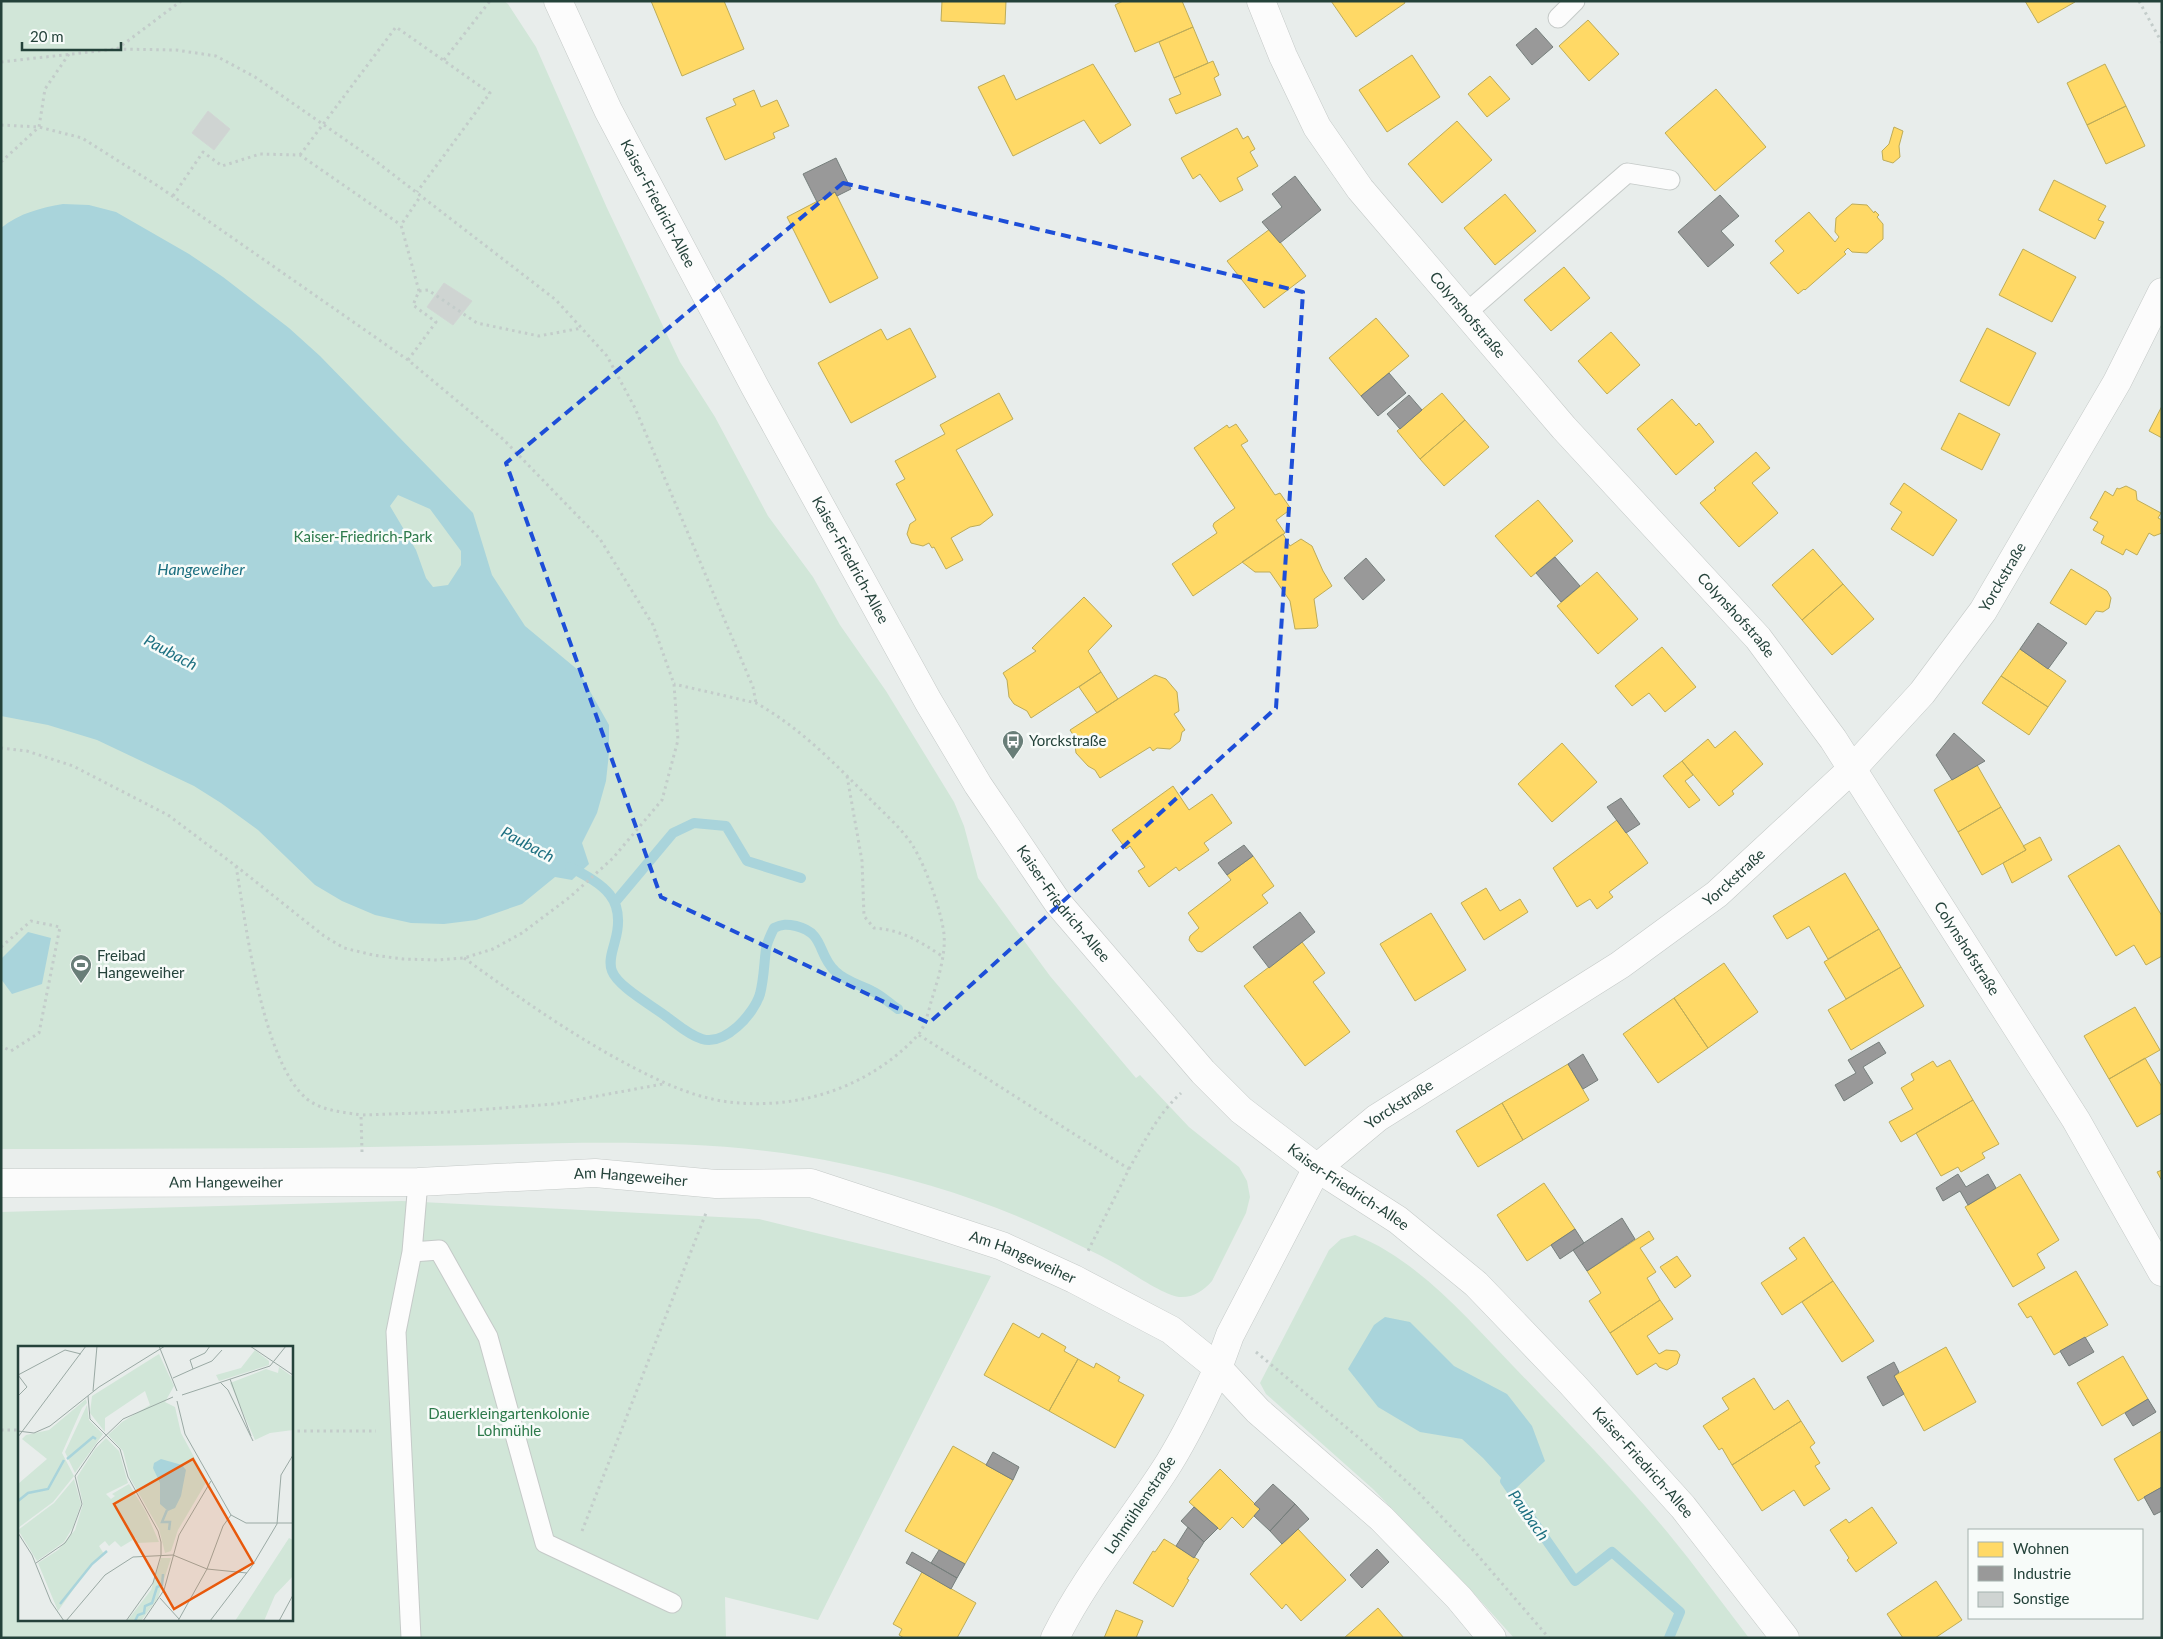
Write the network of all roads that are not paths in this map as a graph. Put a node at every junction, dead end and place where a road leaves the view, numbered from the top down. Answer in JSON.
{"nodes":[{"id":1,"x":558,"y":1,"type":"edge"},
{"id":2,"x":1261,"y":1,"type":"edge"},
{"id":3,"x":1575,"y":1,"type":"edge"},
{"id":4,"x":1558,"y":18,"type":"dead end"},
{"id":5,"x":1670,"y":180,"type":"dead end"},
{"id":6,"x":2162,"y":292,"type":"edge"},
{"id":7,"x":1466,"y":314,"type":"junction"},
{"id":8,"x":1852,"y":768,"type":"junction"},
{"id":9,"x":1317,"y":1168,"type":"junction"},
{"id":10,"x":418,"y":1182,"type":"junction"},
{"id":11,"x":1,"y":1183,"type":"edge"},
{"id":12,"x":412,"y":1252,"type":"junction"},
{"id":13,"x":2162,"y":1272,"type":"edge"},
{"id":14,"x":1218,"y":1368,"type":"junction"},
{"id":15,"x":672,"y":1604,"type":"dead end"},
{"id":16,"x":411,"y":1638,"type":"edge"},
{"id":17,"x":1055,"y":1638,"type":"edge"},
{"id":18,"x":1492,"y":1638,"type":"edge"},
{"id":19,"x":1786,"y":1638,"type":"edge"}],
"edges":[{"from":1,"to":9,"type":"street","name":"Kaiser-Friedrich-Allee"},
{"from":2,"to":7,"type":"street","name":"Colynshofstraße"},
{"from":3,"to":4,"type":"lane"},
{"from":5,"to":7,"type":"lane"},
{"from":6,"to":8,"type":"street","name":"Yorckstraße"},
{"from":7,"to":8,"type":"street","name":"Colynshofstraße"},
{"from":8,"to":9,"type":"street","name":"Yorckstraße"},
{"from":8,"to":13,"type":"street","name":"Colynshofstraße"},
{"from":9,"to":14,"type":"street","name":"Yorckstraße"},
{"from":9,"to":19,"type":"street","name":"Kaiser-Friedrich-Allee"},
{"from":10,"to":11,"type":"street","name":"Am Hangeweiher"},
{"from":10,"to":12,"type":"lane"},
{"from":10,"to":14,"type":"street","name":"Am Hangeweiher"},
{"from":12,"to":15,"type":"lane"},
{"from":12,"to":16,"type":"lane"},
{"from":14,"to":17,"type":"street","name":"Lohmühlenstraße"},
{"from":14,"to":18,"type":"street"}]}
